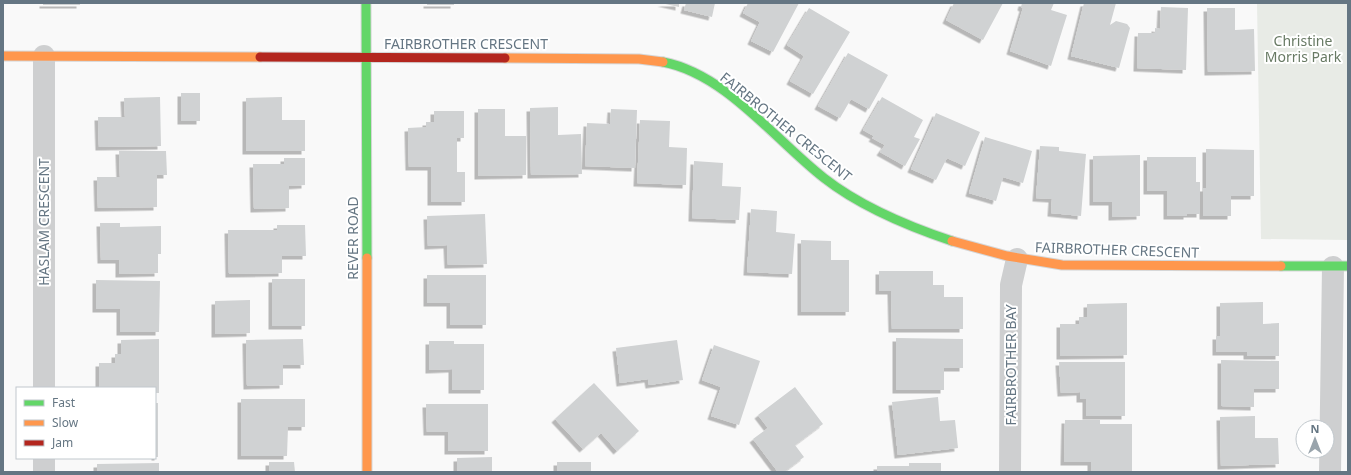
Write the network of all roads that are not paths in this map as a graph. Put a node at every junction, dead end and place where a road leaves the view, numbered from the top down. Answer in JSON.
{"nodes":[{"id":1,"x":366,"y":3,"type":"edge"},
{"id":2,"x":3,"y":56,"type":"edge"},
{"id":3,"x":44,"y":56,"type":"junction"},
{"id":4,"x":367,"y":57,"type":"junction"},
{"id":5,"x":1017,"y":259,"type":"junction"},
{"id":6,"x":1341,"y":267,"type":"edge"},
{"id":7,"x":44,"y":387,"type":"edge"},
{"id":8,"x":44,"y":459,"type":"edge"},
{"id":9,"x":44,"y":472,"type":"edge"},
{"id":10,"x":367,"y":472,"type":"edge"},
{"id":11,"x":1010,"y":472,"type":"edge"},
{"id":12,"x":1330,"y":472,"type":"edge"}],
"edges":[{"from":1,"to":4,"type":"street","name":"REVER ROAD"},
{"from":2,"to":3,"type":"street"},
{"from":3,"to":4,"type":"street"},
{"from":3,"to":7,"type":"street","name":"HASLAM CRESCENT"},
{"from":4,"to":5,"type":"street","name":"FAIRBROTHER CRESCENT"},
{"from":4,"to":10,"type":"street","name":"REVER ROAD"},
{"from":5,"to":6,"type":"street","name":"FAIRBROTHER CRESCENT"},
{"from":5,"to":11,"type":"street","name":"FAIRBROTHER BAY"},
{"from":6,"to":12,"type":"street"},
{"from":8,"to":9,"type":"street"}]}
